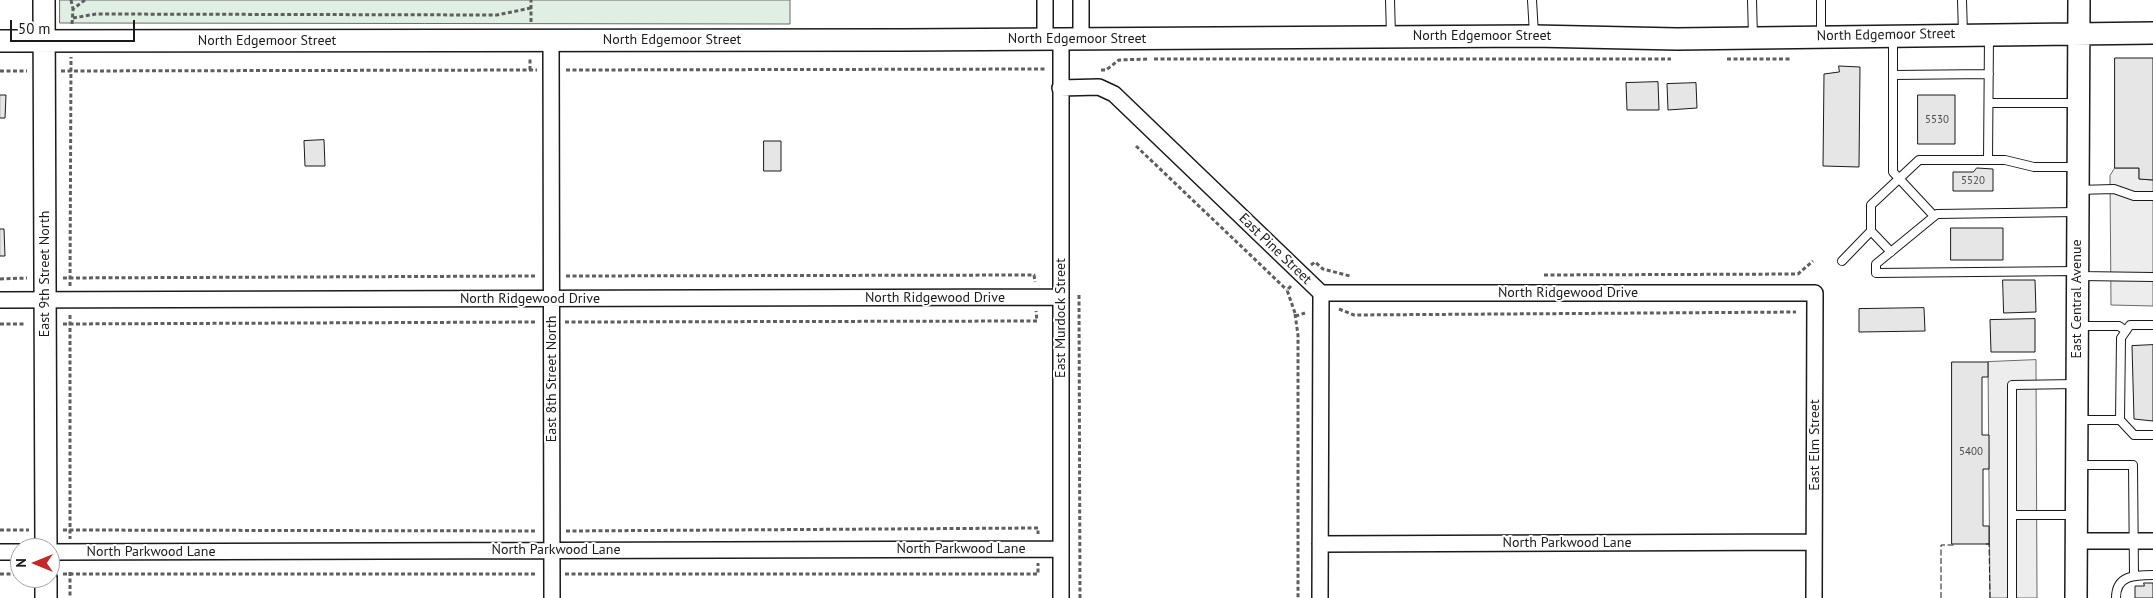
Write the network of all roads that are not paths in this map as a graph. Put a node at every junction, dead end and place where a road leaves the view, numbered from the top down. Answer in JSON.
{"nodes":[{"id":1,"x":44,"y":0,"type":"edge"},
{"id":2,"x":1045,"y":0,"type":"edge"},
{"id":3,"x":1081,"y":0,"type":"edge"},
{"id":4,"x":1390,"y":0,"type":"edge"},
{"id":5,"x":1532,"y":0,"type":"edge"},
{"id":6,"x":1752,"y":0,"type":"edge"},
{"id":7,"x":1821,"y":0,"type":"edge"},
{"id":8,"x":1962,"y":0,"type":"edge"},
{"id":9,"x":2079,"y":0,"type":"edge"},
{"id":10,"x":2080,"y":33,"type":"junction"},
{"id":11,"x":2153,"y":33,"type":"edge"},
{"id":12,"x":1963,"y":34,"type":"junction"},
{"id":13,"x":1989,"y":34,"type":"junction"},
{"id":14,"x":1534,"y":36,"type":"junction"},
{"id":15,"x":1821,"y":36,"type":"junction"},
{"id":16,"x":1892,"y":36,"type":"junction"},
{"id":17,"x":1391,"y":37,"type":"junction"},
{"id":18,"x":1753,"y":37,"type":"junction"},
{"id":19,"x":1062,"y":39,"type":"junction"},
{"id":20,"x":551,"y":40,"type":"junction"},
{"id":21,"x":0,"y":41,"type":"edge"},
{"id":22,"x":45,"y":41,"type":"junction"},
{"id":23,"x":1988,"y":74,"type":"junction"},
{"id":24,"x":1892,"y":75,"type":"junction"},
{"id":25,"x":1060,"y":88,"type":"junction"},
{"id":26,"x":1988,"y":103,"type":"junction"},
{"id":27,"x":2079,"y":103,"type":"junction"},
{"id":28,"x":1988,"y":160,"type":"junction"},
{"id":29,"x":2078,"y":167,"type":"junction"},
{"id":30,"x":1900,"y":178,"type":"junction"},
{"id":31,"x":2078,"y":190,"type":"junction"},
{"id":32,"x":2153,"y":196,"type":"edge"},
{"id":33,"x":2078,"y":212,"type":"junction"},
{"id":34,"x":1934,"y":216,"type":"junction"},
{"id":35,"x":1871,"y":231,"type":"junction"},
{"id":36,"x":1891,"y":252,"type":"junction"},
{"id":37,"x":1842,"y":261,"type":"dead end"},
{"id":38,"x":2078,"y":273,"type":"junction"},
{"id":39,"x":2153,"y":277,"type":"edge"},
{"id":40,"x":1815,"y":292,"type":"joint"},
{"id":41,"x":1321,"y":293,"type":"junction"},
{"id":42,"x":1060,"y":297,"type":"junction"},
{"id":43,"x":551,"y":299,"type":"junction"},
{"id":44,"x":0,"y":300,"type":"edge"},
{"id":45,"x":45,"y":300,"type":"junction"},
{"id":46,"x":2153,"y":324,"type":"edge"},
{"id":47,"x":2077,"y":326,"type":"junction"},
{"id":48,"x":2126,"y":331,"type":"junction"},
{"id":49,"x":2077,"y":384,"type":"junction"},
{"id":50,"x":2076,"y":420,"type":"junction"},
{"id":51,"x":2120,"y":420,"type":"junction"},
{"id":52,"x":2153,"y":435,"type":"edge"},
{"id":53,"x":2076,"y":465,"type":"junction"},
{"id":54,"x":2012,"y":514,"type":"junction"},
{"id":55,"x":2076,"y":515,"type":"junction"},
{"id":56,"x":46,"y":538,"type":"edge"},
{"id":57,"x":2076,"y":541,"type":"junction"},
{"id":58,"x":2134,"y":541,"type":"junction"},
{"id":59,"x":2153,"y":541,"type":"edge"},
{"id":60,"x":1814,"y":542,"type":"junction"},
{"id":61,"x":1320,"y":544,"type":"junction"},
{"id":62,"x":1061,"y":549,"type":"junction"},
{"id":63,"x":552,"y":550,"type":"junction"},
{"id":64,"x":60,"y":552,"type":"edge"},
{"id":65,"x":2134,"y":575,"type":"junction"},
{"id":66,"x":2153,"y":575,"type":"edge"},
{"id":67,"x":552,"y":598,"type":"edge"},
{"id":68,"x":1061,"y":598,"type":"edge"},
{"id":69,"x":1320,"y":598,"type":"edge"},
{"id":70,"x":1814,"y":598,"type":"edge"},
{"id":71,"x":2012,"y":598,"type":"edge"},
{"id":72,"x":2076,"y":598,"type":"edge"},
{"id":73,"x":2116,"y":598,"type":"edge"}],
"edges":[{"from":1,"to":22,"type":"street","name":"East 9th Street North"},
{"from":2,"to":19,"type":"street"},
{"from":3,"to":19,"type":"street"},
{"from":4,"to":17,"type":"lane"},
{"from":5,"to":14,"type":"lane"},
{"from":6,"to":18,"type":"lane"},
{"from":7,"to":15,"type":"lane"},
{"from":8,"to":12,"type":"lane"},
{"from":9,"to":10,"type":"street","name":"East Central Avenue"},
{"from":10,"to":11,"type":"street","name":"North Edgemoor Street"},
{"from":10,"to":13,"type":"street","name":"North Edgemoor Street"},
{"from":10,"to":27,"type":"street","name":"East Central Avenue"},
{"from":12,"to":13,"type":"street","name":"North Edgemoor Street"},
{"from":12,"to":16,"type":"street","name":"North Edgemoor Street"},
{"from":13,"to":23,"type":"lane"},
{"from":14,"to":17,"type":"street","name":"North Edgemoor Street"},
{"from":14,"to":18,"type":"street","name":"North Edgemoor Street"},
{"from":15,"to":16,"type":"street","name":"North Edgemoor Street"},
{"from":15,"to":18,"type":"street","name":"North Edgemoor Street"},
{"from":16,"to":24,"type":"lane"},
{"from":17,"to":19,"type":"street","name":"North Edgemoor Street"},
{"from":19,"to":20,"type":"street","name":"North Edgemoor Street"},
{"from":19,"to":25,"type":"street","name":"East Murdock Street"},
{"from":20,"to":22,"type":"street","name":"North Edgemoor Street"},
{"from":20,"to":43,"type":"street","name":"East 8th Street North"},
{"from":21,"to":22,"type":"street","name":"North Edgemoor Street"},
{"from":22,"to":45,"type":"street","name":"East 9th Street North"},
{"from":23,"to":24,"type":"lane"},
{"from":23,"to":26,"type":"lane"},
{"from":24,"to":30,"type":"lane"},
{"from":25,"to":41,"type":"street","name":"East Pine Street"},
{"from":25,"to":42,"type":"street","name":"East Murdock Street"},
{"from":26,"to":27,"type":"lane"},
{"from":26,"to":28,"type":"lane"},
{"from":27,"to":29,"type":"street","name":"East Central Avenue"},
{"from":28,"to":29,"type":"lane"},
{"from":28,"to":30,"type":"lane"},
{"from":29,"to":31,"type":"street","name":"East Central Avenue"},
{"from":30,"to":34,"type":"lane"},
{"from":30,"to":35,"type":"lane"},
{"from":31,"to":32,"type":"lane"},
{"from":31,"to":33,"type":"street","name":"East Central Avenue"},
{"from":33,"to":34,"type":"lane"},
{"from":33,"to":38,"type":"street","name":"East Central Avenue"},
{"from":34,"to":36,"type":"lane"},
{"from":35,"to":36,"type":"lane"},
{"from":35,"to":37,"type":"lane"},
{"from":36,"to":38,"type":"lane"},
{"from":38,"to":39,"type":"lane"},
{"from":38,"to":47,"type":"street","name":"East Central Avenue"},
{"from":40,"to":41,"type":"street","name":"North Ridgewood Drive"},
{"from":40,"to":60,"type":"street","name":"East Elm Street"},
{"from":41,"to":61,"type":"street","name":"East Pine Street"},
{"from":42,"to":43,"type":"street","name":"North Ridgewood Drive"},
{"from":42,"to":62,"type":"street","name":"East Murdock Street"},
{"from":43,"to":45,"type":"street","name":"North Ridgewood Drive"},
{"from":43,"to":63,"type":"street","name":"East 8th Street North"},
{"from":44,"to":45,"type":"street","name":"North Ridgewood Drive"},
{"from":45,"to":56,"type":"street","name":"East 9th Street North"},
{"from":46,"to":48,"type":"lane"},
{"from":47,"to":48,"type":"lane"},
{"from":47,"to":49,"type":"street","name":"East Central Avenue"},
{"from":48,"to":51,"type":"lane"},
{"from":49,"to":50,"type":"street","name":"East Central Avenue"},
{"from":49,"to":54,"type":"lane"},
{"from":50,"to":51,"type":"lane"},
{"from":50,"to":53,"type":"street","name":"East Central Avenue"},
{"from":51,"to":52,"type":"lane"},
{"from":53,"to":55,"type":"street","name":"East Central Avenue"},
{"from":53,"to":58,"type":"lane"},
{"from":54,"to":55,"type":"lane"},
{"from":54,"to":71,"type":"lane"},
{"from":55,"to":57,"type":"street","name":"East Central Avenue"},
{"from":57,"to":58,"type":"street"},
{"from":57,"to":72,"type":"street","name":"East Central Avenue"},
{"from":58,"to":59,"type":"street"},
{"from":58,"to":65,"type":"lane"},
{"from":60,"to":61,"type":"street","name":"North Parkwood Lane"},
{"from":60,"to":70,"type":"street","name":"East Elm Street"},
{"from":61,"to":69,"type":"street","name":"East Pine Street"},
{"from":62,"to":63,"type":"street","name":"North Parkwood Lane"},
{"from":62,"to":68,"type":"street","name":"East Murdock Street"},
{"from":63,"to":64,"type":"street","name":"North Parkwood Lane"},
{"from":63,"to":67,"type":"street","name":"East 8th Street North"},
{"from":65,"to":66,"type":"lane"},
{"from":65,"to":73,"type":"lane"}]}
